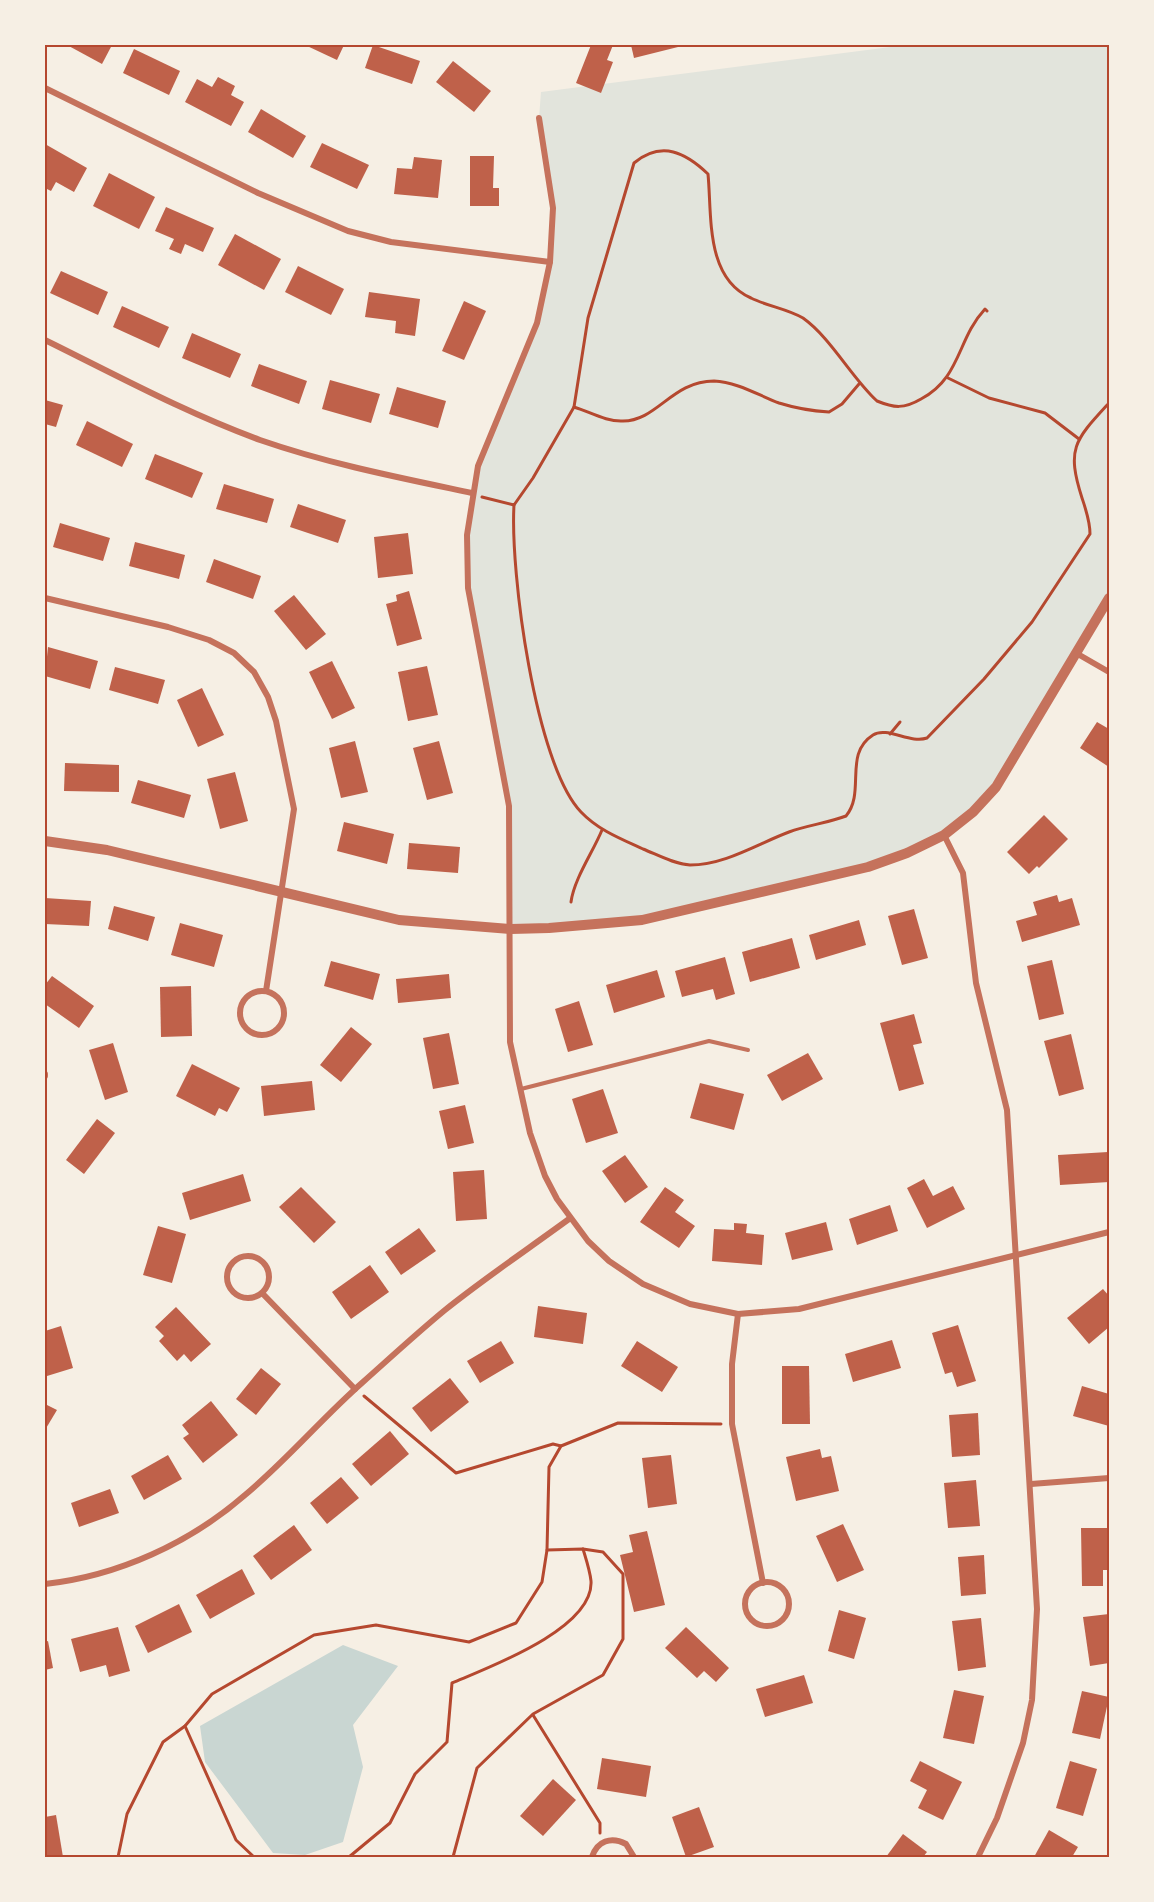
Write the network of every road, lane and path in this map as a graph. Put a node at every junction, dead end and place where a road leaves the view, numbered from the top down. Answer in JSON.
{"nodes":[{"id":1,"x":45,"y":88,"type":"edge"},
{"id":2,"x":539,"y":118,"type":"dead end"},
{"id":3,"x":550,"y":262,"type":"junction"},
{"id":4,"x":987,"y":311,"type":"dead end"},
{"id":5,"x":45,"y":340,"type":"edge"},
{"id":6,"x":948,"y":378,"type":"junction"},
{"id":7,"x":859,"y":384,"type":"junction"},
{"id":8,"x":1109,"y":403,"type":"edge"},
{"id":9,"x":574,"y":407,"type":"junction"},
{"id":10,"x":1079,"y":439,"type":"junction"},
{"id":11,"x":472,"y":493,"type":"junction"},
{"id":12,"x":514,"y":505,"type":"junction"},
{"id":13,"x":45,"y":598,"type":"edge"},
{"id":14,"x":1109,"y":598,"type":"edge"},
{"id":15,"x":1076,"y":653,"type":"junction"},
{"id":16,"x":1109,"y":672,"type":"edge"},
{"id":17,"x":900,"y":722,"type":"dead end"},
{"id":18,"x":890,"y":734,"type":"junction"},
{"id":19,"x":602,"y":830,"type":"junction"},
{"id":20,"x":944,"y":835,"type":"junction"},
{"id":21,"x":45,"y":841,"type":"edge"},
{"id":22,"x":281,"y":893,"type":"junction"},
{"id":23,"x":571,"y":902,"type":"dead end"},
{"id":24,"x":511,"y":929,"type":"junction"},
{"id":25,"x":266,"y":991,"type":"junction"},
{"id":26,"x":748,"y":1050,"type":"dead end"},
{"id":27,"x":520,"y":1089,"type":"junction"},
{"id":28,"x":569,"y":1218,"type":"junction"},
{"id":29,"x":1109,"y":1232,"type":"edge"},
{"id":30,"x":1016,"y":1256,"type":"junction"},
{"id":31,"x":263,"y":1294,"type":"junction"},
{"id":32,"x":738,"y":1314,"type":"junction"},
{"id":33,"x":356,"y":1389,"type":"junction"},
{"id":34,"x":732,"y":1424,"type":"junction"},
{"id":35,"x":561,"y":1446,"type":"junction"},
{"id":36,"x":1109,"y":1478,"type":"edge"},
{"id":37,"x":1030,"y":1484,"type":"junction"},
{"id":38,"x":583,"y":1549,"type":"junction"},
{"id":39,"x":547,"y":1550,"type":"junction"},
{"id":40,"x":763,"y":1582,"type":"junction"},
{"id":41,"x":45,"y":1584,"type":"edge"},
{"id":42,"x":533,"y":1714,"type":"junction"},
{"id":43,"x":185,"y":1726,"type":"junction"},
{"id":44,"x":600,"y":1844,"type":"junction"},
{"id":45,"x":118,"y":1857,"type":"edge"},
{"id":46,"x":254,"y":1857,"type":"edge"},
{"id":47,"x":349,"y":1857,"type":"edge"},
{"id":48,"x":453,"y":1857,"type":"edge"},
{"id":49,"x":592,"y":1857,"type":"edge"},
{"id":50,"x":634,"y":1857,"type":"edge"},
{"id":51,"x":978,"y":1857,"type":"edge"}],
"edges":[{"from":1,"to":3,"type":"street"},
{"from":2,"to":3,"type":"street"},
{"from":3,"to":11,"type":"street"},
{"from":4,"to":6,"type":"path"},
{"from":5,"to":11,"type":"street"},
{"from":6,"to":7,"type":"path"},
{"from":6,"to":10,"type":"path"},
{"from":7,"to":9,"type":"path"},
{"from":7,"to":9,"type":"path"},
{"from":8,"to":10,"type":"path"},
{"from":9,"to":12,"type":"path"},
{"from":10,"to":18,"type":"path"},
{"from":11,"to":12,"type":"path"},
{"from":11,"to":24,"type":"street"},
{"from":12,"to":19,"type":"path"},
{"from":13,"to":22,"type":"street"},
{"from":14,"to":15,"type":"street"},
{"from":15,"to":16,"type":"street"},
{"from":15,"to":20,"type":"street"},
{"from":17,"to":18,"type":"path"},
{"from":18,"to":19,"type":"path"},
{"from":19,"to":23,"type":"path"},
{"from":20,"to":24,"type":"street"},
{"from":20,"to":30,"type":"street"},
{"from":21,"to":22,"type":"street"},
{"from":22,"to":24,"type":"street"},
{"from":22,"to":25,"type":"street"},
{"from":24,"to":27,"type":"street"},
{"from":25,"to":25,"type":"street"},
{"from":26,"to":27,"type":"lane"},
{"from":27,"to":28,"type":"street"},
{"from":28,"to":32,"type":"street"},
{"from":28,"to":33,"type":"street"},
{"from":29,"to":30,"type":"street"},
{"from":30,"to":32,"type":"street"},
{"from":30,"to":37,"type":"street"},
{"from":31,"to":31,"type":"street"},
{"from":31,"to":33,"type":"street"},
{"from":32,"to":34,"type":"street"},
{"from":33,"to":35,"type":"path"},
{"from":33,"to":41,"type":"street"},
{"from":34,"to":35,"type":"path"},
{"from":34,"to":40,"type":"street"},
{"from":35,"to":39,"type":"path"},
{"from":36,"to":37,"type":"street"},
{"from":37,"to":51,"type":"street"},
{"from":38,"to":39,"type":"path"},
{"from":38,"to":42,"type":"path"},
{"from":38,"to":47,"type":"path"},
{"from":39,"to":43,"type":"path"},
{"from":40,"to":40,"type":"street"},
{"from":42,"to":44,"type":"path"},
{"from":42,"to":48,"type":"path"},
{"from":43,"to":45,"type":"path"},
{"from":43,"to":46,"type":"path"},
{"from":44,"to":49,"type":"street"},
{"from":44,"to":50,"type":"street"}]}
